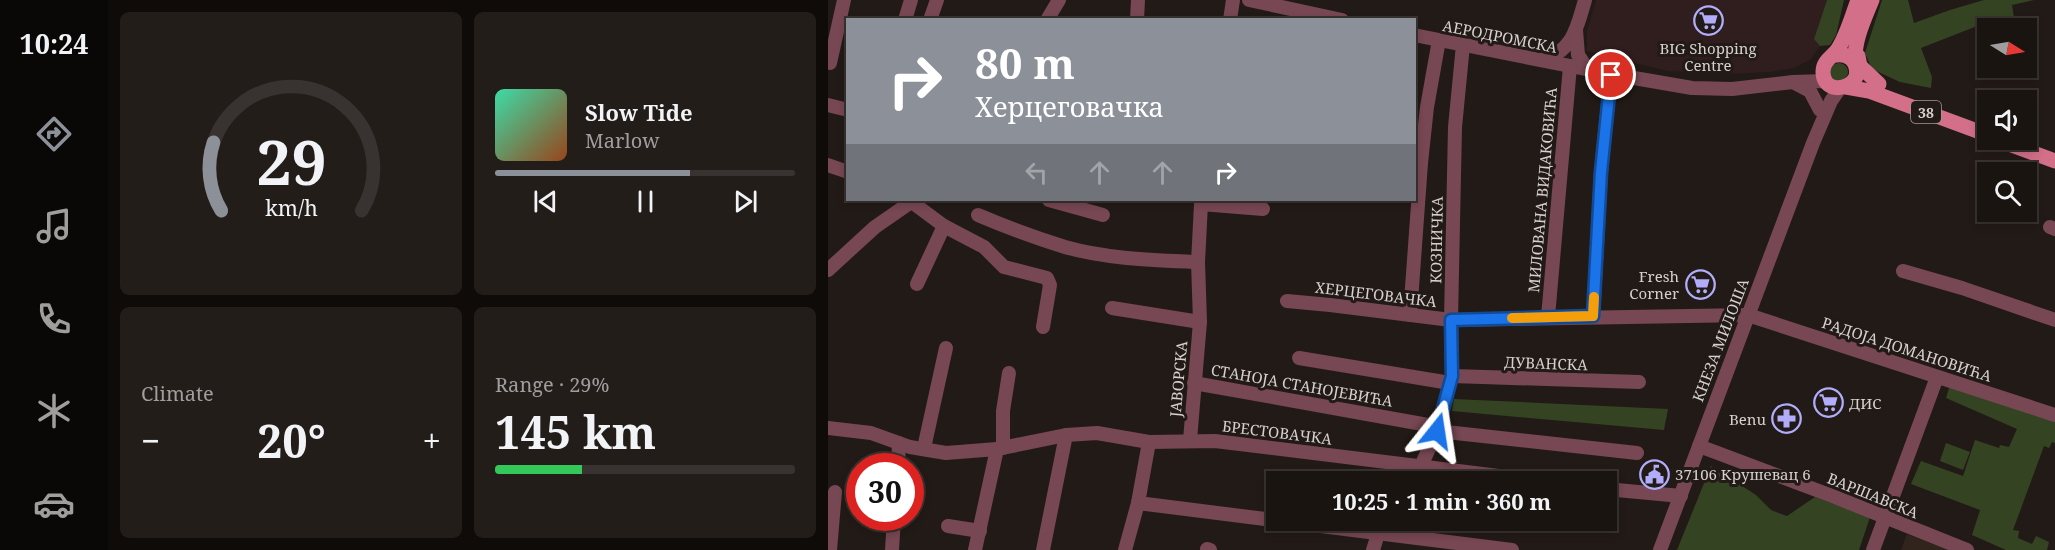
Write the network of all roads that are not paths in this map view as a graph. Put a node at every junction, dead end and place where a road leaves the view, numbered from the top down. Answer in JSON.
{"nodes":[{"id":1,"x":844,"y":0,"type":"edge"},
{"id":2,"x":911,"y":0,"type":"edge"},
{"id":3,"x":937,"y":0,"type":"edge"},
{"id":4,"x":1059,"y":0,"type":"edge"},
{"id":5,"x":1138,"y":0,"type":"edge"},
{"id":6,"x":1233,"y":0,"type":"edge"},
{"id":7,"x":1250,"y":0,"type":"edge"},
{"id":8,"x":1585,"y":0,"type":"edge"},
{"id":9,"x":1858,"y":0,"type":"edge"},
{"id":10,"x":1872,"y":0,"type":"edge"},
{"id":11,"x":1301,"y":15,"type":"edge"},
{"id":12,"x":906,"y":18,"type":"edge"},
{"id":13,"x":931,"y":18,"type":"edge"},
{"id":14,"x":1048,"y":18,"type":"edge"},
{"id":15,"x":1137,"y":18,"type":"edge"},
{"id":16,"x":1230,"y":18,"type":"edge"},
{"id":17,"x":1326,"y":18,"type":"edge"},
{"id":18,"x":1576,"y":29,"type":"junction"},
{"id":19,"x":1416,"y":35,"type":"edge"},
{"id":20,"x":1439,"y":40,"type":"junction"},
{"id":21,"x":1856,"y":42,"type":"junction"},
{"id":22,"x":1463,"y":45,"type":"junction"},
{"id":23,"x":1828,"y":60,"type":"junction"},
{"id":24,"x":1541,"y":61,"type":"junction"},
{"id":25,"x":830,"y":63,"type":"dead end"},
{"id":26,"x":1570,"y":66,"type":"junction"},
{"id":27,"x":1856,"y":67,"type":"junction"},
{"id":28,"x":1588,"y":70,"type":"junction"},
{"id":29,"x":1611,"y":75,"type":"junction"},
{"id":30,"x":1793,"y":82,"type":"junction"},
{"id":31,"x":1879,"y":84,"type":"junction"},
{"id":32,"x":1835,"y":85,"type":"junction"},
{"id":33,"x":828,"y":105,"type":"edge"},
{"id":34,"x":846,"y":110,"type":"edge"},
{"id":35,"x":1820,"y":110,"type":"junction"},
{"id":36,"x":1977,"y":121,"type":"edge"},
{"id":37,"x":1977,"y":131,"type":"edge"},
{"id":38,"x":1812,"y":142,"type":"junction"},
{"id":39,"x":2037,"y":144,"type":"edge"},
{"id":40,"x":2025,"y":150,"type":"edge"},
{"id":41,"x":2055,"y":151,"type":"edge"},
{"id":42,"x":2055,"y":161,"type":"edge"},
{"id":43,"x":828,"y":165,"type":"edge"},
{"id":44,"x":846,"y":171,"type":"edge"},
{"id":45,"x":911,"y":201,"type":"edge"},
{"id":46,"x":913,"y":201,"type":"edge"},
{"id":47,"x":1053,"y":201,"type":"edge"},
{"id":48,"x":1222,"y":202,"type":"edge"},
{"id":49,"x":1263,"y":209,"type":"dead end"},
{"id":50,"x":978,"y":214,"type":"dead end"},
{"id":51,"x":1102,"y":215,"type":"dead end"},
{"id":52,"x":944,"y":226,"type":"junction"},
{"id":53,"x":1198,"y":262,"type":"junction"},
{"id":54,"x":828,"y":270,"type":"edge"},
{"id":55,"x":1903,"y":271,"type":"dead end"},
{"id":56,"x":917,"y":284,"type":"dead end"},
{"id":57,"x":1287,"y":301,"type":"dead end"},
{"id":58,"x":1112,"y":308,"type":"dead end"},
{"id":59,"x":1410,"y":315,"type":"junction"},
{"id":60,"x":1748,"y":315,"type":"junction"},
{"id":61,"x":1593,"y":316,"type":"junction"},
{"id":62,"x":1548,"y":317,"type":"junction"},
{"id":63,"x":1451,"y":320,"type":"junction"},
{"id":64,"x":2055,"y":320,"type":"edge"},
{"id":65,"x":1200,"y":322,"type":"junction"},
{"id":66,"x":1043,"y":327,"type":"dead end"},
{"id":67,"x":946,"y":348,"type":"dead end"},
{"id":68,"x":1299,"y":358,"type":"dead end"},
{"id":69,"x":1010,"y":373,"type":"dead end"},
{"id":70,"x":1937,"y":377,"type":"junction"},
{"id":71,"x":1451,"y":380,"type":"junction"},
{"id":72,"x":1640,"y":382,"type":"dead end"},
{"id":73,"x":1194,"y":383,"type":"junction"},
{"id":74,"x":2055,"y":415,"type":"edge"},
{"id":75,"x":828,"y":428,"type":"edge"},
{"id":76,"x":1438,"y":429,"type":"junction"},
{"id":77,"x":1066,"y":435,"type":"junction"},
{"id":78,"x":1190,"y":440,"type":"junction"},
{"id":79,"x":1149,"y":442,"type":"junction"},
{"id":80,"x":900,"y":443,"type":"junction"},
{"id":81,"x":1699,"y":446,"type":"junction"},
{"id":82,"x":924,"y":448,"type":"junction"},
{"id":83,"x":1000,"y":448,"type":"junction"},
{"id":84,"x":899,"y":453,"type":"edge"},
{"id":85,"x":1637,"y":453,"type":"dead end"},
{"id":86,"x":1421,"y":466,"type":"junction"},
{"id":87,"x":1461,"y":471,"type":"edge"},
{"id":88,"x":1617,"y":490,"type":"edge"},
{"id":89,"x":835,"y":492,"type":"dead end"},
{"id":90,"x":1681,"y":496,"type":"junction"},
{"id":91,"x":1137,"y":504,"type":"junction"},
{"id":92,"x":830,"y":509,"type":"edge"},
{"id":93,"x":1885,"y":518,"type":"junction"},
{"id":94,"x":948,"y":525,"type":"dead end"},
{"id":95,"x":893,"y":531,"type":"edge"},
{"id":96,"x":980,"y":531,"type":"junction"},
{"id":97,"x":1378,"y":534,"type":"junction"},
{"id":98,"x":1467,"y":547,"type":"edge"},
{"id":99,"x":830,"y":550,"type":"edge"},
{"id":100,"x":892,"y":550,"type":"edge"},
{"id":101,"x":975,"y":550,"type":"edge"},
{"id":102,"x":1043,"y":550,"type":"edge"},
{"id":103,"x":1125,"y":550,"type":"edge"},
{"id":104,"x":1373,"y":550,"type":"edge"},
{"id":105,"x":1512,"y":550,"type":"edge"},
{"id":106,"x":1660,"y":550,"type":"edge"},
{"id":107,"x":1873,"y":550,"type":"edge"},
{"id":108,"x":1966,"y":550,"type":"edge"}],
"edges":[{"from":1,"to":25,"type":"street"},
{"from":2,"to":12,"type":"street"},
{"from":3,"to":13,"type":"street"},
{"from":4,"to":14,"type":"street"},
{"from":5,"to":15,"type":"street"},
{"from":6,"to":16,"type":"street"},
{"from":7,"to":11,"type":"street"},
{"from":8,"to":18,"type":"street"},
{"from":9,"to":23,"type":"main road"},
{"from":10,"to":21,"type":"main road"},
{"from":11,"to":17,"type":"street"},
{"from":18,"to":24,"type":"street"},
{"from":18,"to":28,"type":"street"},
{"from":19,"to":20,"type":"street","name":"АЕРОДРОМСКА"},
{"from":20,"to":22,"type":"street","name":"АЕРОДРОМСКА"},
{"from":20,"to":59,"type":"street"},
{"from":21,"to":27,"type":"main road"},
{"from":21,"to":31,"type":"main road"},
{"from":22,"to":24,"type":"street","name":"АЕРОДРОМСКА"},
{"from":22,"to":63,"type":"street","name":"КОЗНИЧКА"},
{"from":23,"to":27,"type":"main road","number":"38"},
{"from":23,"to":30,"type":"street","name":"АЕРОДРОМСКА"},
{"from":23,"to":32,"type":"main road"},
{"from":24,"to":26,"type":"street","name":"АЕРОДРОМСКА"},
{"from":26,"to":28,"type":"street","name":"АЕРОДРОМСКА"},
{"from":26,"to":62,"type":"street","name":"МИЛОВАНА ВИДАКОВИЋА"},
{"from":27,"to":31,"type":"main road","number":"38"},
{"from":27,"to":32,"type":"main road"},
{"from":28,"to":29,"type":"street","name":"АЕРОДРОМСКА"},
{"from":29,"to":30,"type":"street","name":"АЕРОДРОМСКА"},
{"from":29,"to":61,"type":"street"},
{"from":30,"to":32,"type":"street","name":"АЕРОДРОМСКА"},
{"from":30,"to":35,"type":"street"},
{"from":31,"to":36,"type":"main road","number":"38"},
{"from":32,"to":35,"type":"street","name":"КНЕЗА МИЛОША"},
{"from":32,"to":37,"type":"main road","number":"38"},
{"from":32,"to":38,"type":"street","name":"КНЕЗА МИЛОША"},
{"from":33,"to":34,"type":"street"},
{"from":35,"to":38,"type":"street","name":"КНЕЗА МИЛОША"},
{"from":38,"to":60,"type":"street","name":"КНЕЗА МИЛОША"},
{"from":39,"to":41,"type":"main road"},
{"from":40,"to":42,"type":"main road"},
{"from":43,"to":44,"type":"street"},
{"from":45,"to":54,"type":"street"},
{"from":46,"to":52,"type":"street"},
{"from":47,"to":51,"type":"street"},
{"from":48,"to":49,"type":"street"},
{"from":48,"to":53,"type":"street","name":"ЈАВОРСКА"},
{"from":50,"to":53,"type":"street"},
{"from":52,"to":56,"type":"street"},
{"from":52,"to":66,"type":"street"},
{"from":53,"to":65,"type":"street","name":"ЈАВОРСКА"},
{"from":55,"to":64,"type":"street"},
{"from":57,"to":59,"type":"street","name":"ХЕРЦЕГОВАЧКА"},
{"from":58,"to":65,"type":"street","name":"ЈАВОРСКА"},
{"from":59,"to":63,"type":"street","name":"ХЕРЦЕГОВАЧКА"},
{"from":60,"to":61,"type":"street","name":"ХЕРЦЕГОВАЧКА"},
{"from":60,"to":70,"type":"street","name":"РАДОЈА ДОМАНОВИЋА"},
{"from":60,"to":81,"type":"street","name":"КНЕЗА МИЛОША"},
{"from":61,"to":62,"type":"street","name":"ХЕРЦЕГОВАЧКА"},
{"from":62,"to":63,"type":"street","name":"ХЕРЦЕГОВАЧКА"},
{"from":63,"to":71,"type":"street","name":"КОЗНИЧКА"},
{"from":65,"to":73,"type":"street","name":"ЈАВОРСКА"},
{"from":67,"to":82,"type":"street"},
{"from":68,"to":71,"type":"street","name":"ДУВАНСКА"},
{"from":69,"to":83,"type":"street"},
{"from":70,"to":74,"type":"street","name":"РАДОЈА ДОМАНОВИЋА"},
{"from":70,"to":93,"type":"street"},
{"from":71,"to":72,"type":"street","name":"ДУВАНСКА"},
{"from":71,"to":76,"type":"street","name":"КОЗНИЧКА"},
{"from":73,"to":76,"type":"street","name":"СТАНОЈА СТАНОЈЕВИЋА"},
{"from":73,"to":78,"type":"street","name":"ЈАВОРСКА"},
{"from":75,"to":80,"type":"street","name":"БРЕСТОВАЧКА"},
{"from":76,"to":85,"type":"street","name":"СТАНОЈА СТАНОЈЕВИЋА"},
{"from":76,"to":86,"type":"street","name":"КОЗНИЧКА"},
{"from":77,"to":79,"type":"street","name":"БРЕСТОВАЧКА"},
{"from":77,"to":83,"type":"street","name":"БРЕСТОВАЧКА"},
{"from":77,"to":102,"type":"street"},
{"from":78,"to":79,"type":"street","name":"БРЕСТОВАЧКА"},
{"from":78,"to":86,"type":"street","name":"БРЕСТОВАЧКА"},
{"from":79,"to":91,"type":"street"},
{"from":80,"to":82,"type":"street","name":"БРЕСТОВАЧКА"},
{"from":80,"to":84,"type":"street"},
{"from":81,"to":90,"type":"street","name":"КНЕЗА МИЛОША"},
{"from":81,"to":93,"type":"street","name":"ВАРШАВСКА"},
{"from":82,"to":83,"type":"street","name":"БРЕСТОВАЧКА"},
{"from":83,"to":96,"type":"street"},
{"from":86,"to":87,"type":"street","name":"БРЕСТОВАЧКА"},
{"from":88,"to":90,"type":"street"},
{"from":89,"to":92,"type":"street"},
{"from":90,"to":106,"type":"street","name":"КНЕЗА МИЛОША"},
{"from":91,"to":97,"type":"street"},
{"from":91,"to":103,"type":"street"},
{"from":92,"to":99,"type":"street"},
{"from":93,"to":107,"type":"street"},
{"from":93,"to":108,"type":"street","name":"ВАРШАВСКА"},
{"from":94,"to":96,"type":"street"},
{"from":95,"to":100,"type":"street"},
{"from":96,"to":101,"type":"street"},
{"from":97,"to":98,"type":"street"},
{"from":97,"to":104,"type":"street"},
{"from":98,"to":105,"type":"street"}]}
